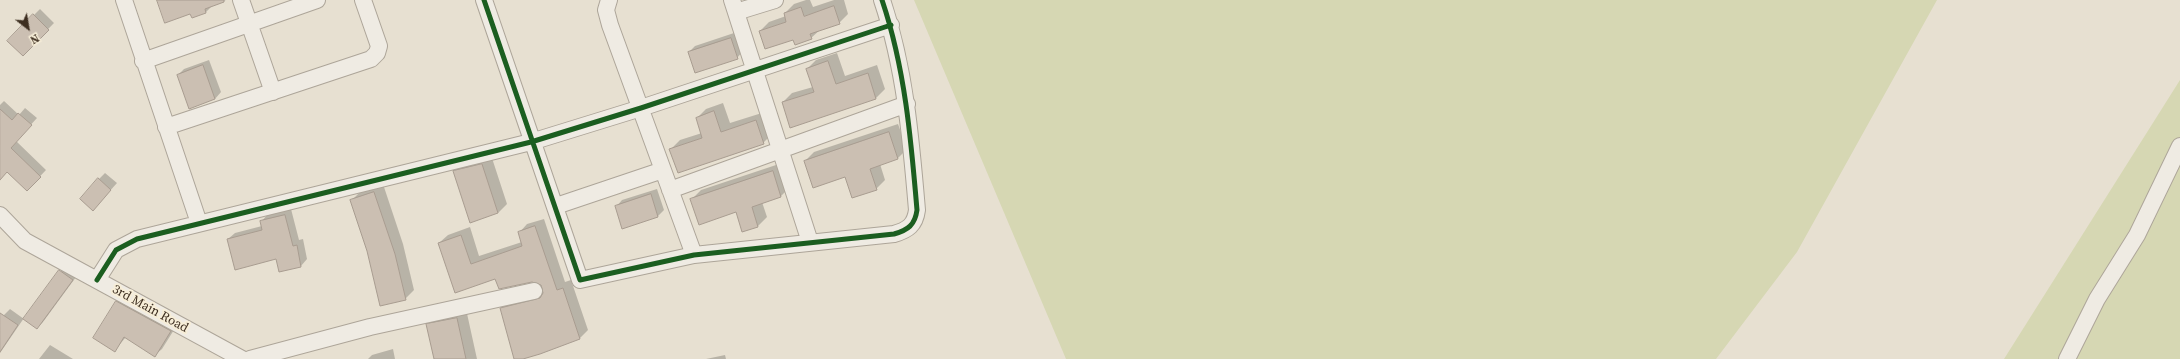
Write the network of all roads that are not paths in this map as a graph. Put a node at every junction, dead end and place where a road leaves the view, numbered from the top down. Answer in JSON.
{"nodes":[{"id":1,"x":124,"y":0,"type":"edge"},
{"id":2,"x":241,"y":0,"type":"edge"},
{"id":3,"x":316,"y":0,"type":"edge"},
{"id":4,"x":363,"y":0,"type":"edge"},
{"id":5,"x":484,"y":0,"type":"edge"},
{"id":6,"x":610,"y":0,"type":"edge"},
{"id":7,"x":774,"y":0,"type":"edge"},
{"id":8,"x":882,"y":0,"type":"edge"},
{"id":9,"x":734,"y":6,"type":"edge"},
{"id":10,"x":249,"y":23,"type":"junction"},
{"id":11,"x":891,"y":25,"type":"junction"},
{"id":12,"x":143,"y":61,"type":"junction"},
{"id":13,"x":756,"y":70,"type":"junction"},
{"id":14,"x":273,"y":92,"type":"junction"},
{"id":15,"x":908,"y":104,"type":"junction"},
{"id":16,"x":641,"y":108,"type":"junction"},
{"id":17,"x":166,"y":127,"type":"junction"},
{"id":18,"x":531,"y":142,"type":"junction"},
{"id":19,"x":2180,"y":146,"type":"edge"},
{"id":20,"x":781,"y":150,"type":"junction"},
{"id":21,"x":663,"y":170,"type":"junction"},
{"id":22,"x":670,"y":190,"type":"junction"},
{"id":23,"x":556,"y":206,"type":"junction"},
{"id":24,"x":0,"y":215,"type":"edge"},
{"id":25,"x":199,"y":223,"type":"junction"},
{"id":26,"x":810,"y":242,"type":"junction"},
{"id":27,"x":694,"y":255,"type":"junction"},
{"id":28,"x":97,"y":280,"type":"junction"},
{"id":29,"x":534,"y":291,"type":"dead end"},
{"id":30,"x":242,"y":359,"type":"edge"},
{"id":31,"x":250,"y":359,"type":"edge"},
{"id":32,"x":2067,"y":359,"type":"edge"}],
"edges":[{"from":1,"to":12,"type":"street"},
{"from":2,"to":10,"type":"street"},
{"from":3,"to":10,"type":"street"},
{"from":4,"to":14,"type":"street"},
{"from":5,"to":18,"type":"street"},
{"from":6,"to":16,"type":"street"},
{"from":7,"to":9,"type":"street"},
{"from":8,"to":11,"type":"street"},
{"from":9,"to":13,"type":"street"},
{"from":10,"to":12,"type":"street"},
{"from":10,"to":14,"type":"street"},
{"from":11,"to":13,"type":"street"},
{"from":11,"to":15,"type":"street"},
{"from":12,"to":17,"type":"street"},
{"from":13,"to":16,"type":"street"},
{"from":13,"to":20,"type":"street"},
{"from":14,"to":17,"type":"street"},
{"from":15,"to":20,"type":"street"},
{"from":15,"to":26,"type":"street"},
{"from":16,"to":18,"type":"street"},
{"from":16,"to":21,"type":"street"},
{"from":17,"to":25,"type":"street"},
{"from":18,"to":23,"type":"street"},
{"from":18,"to":25,"type":"street"},
{"from":19,"to":32,"type":"street"},
{"from":20,"to":22,"type":"street"},
{"from":20,"to":26,"type":"street"},
{"from":21,"to":22,"type":"street"},
{"from":21,"to":23,"type":"street"},
{"from":22,"to":27,"type":"street"},
{"from":23,"to":27,"type":"street"},
{"from":24,"to":28,"type":"street","name":"3rd Main Road"},
{"from":25,"to":28,"type":"street"},
{"from":26,"to":27,"type":"street"},
{"from":28,"to":30,"type":"street","name":"3rd Main Road"},
{"from":29,"to":31,"type":"street"}]}
